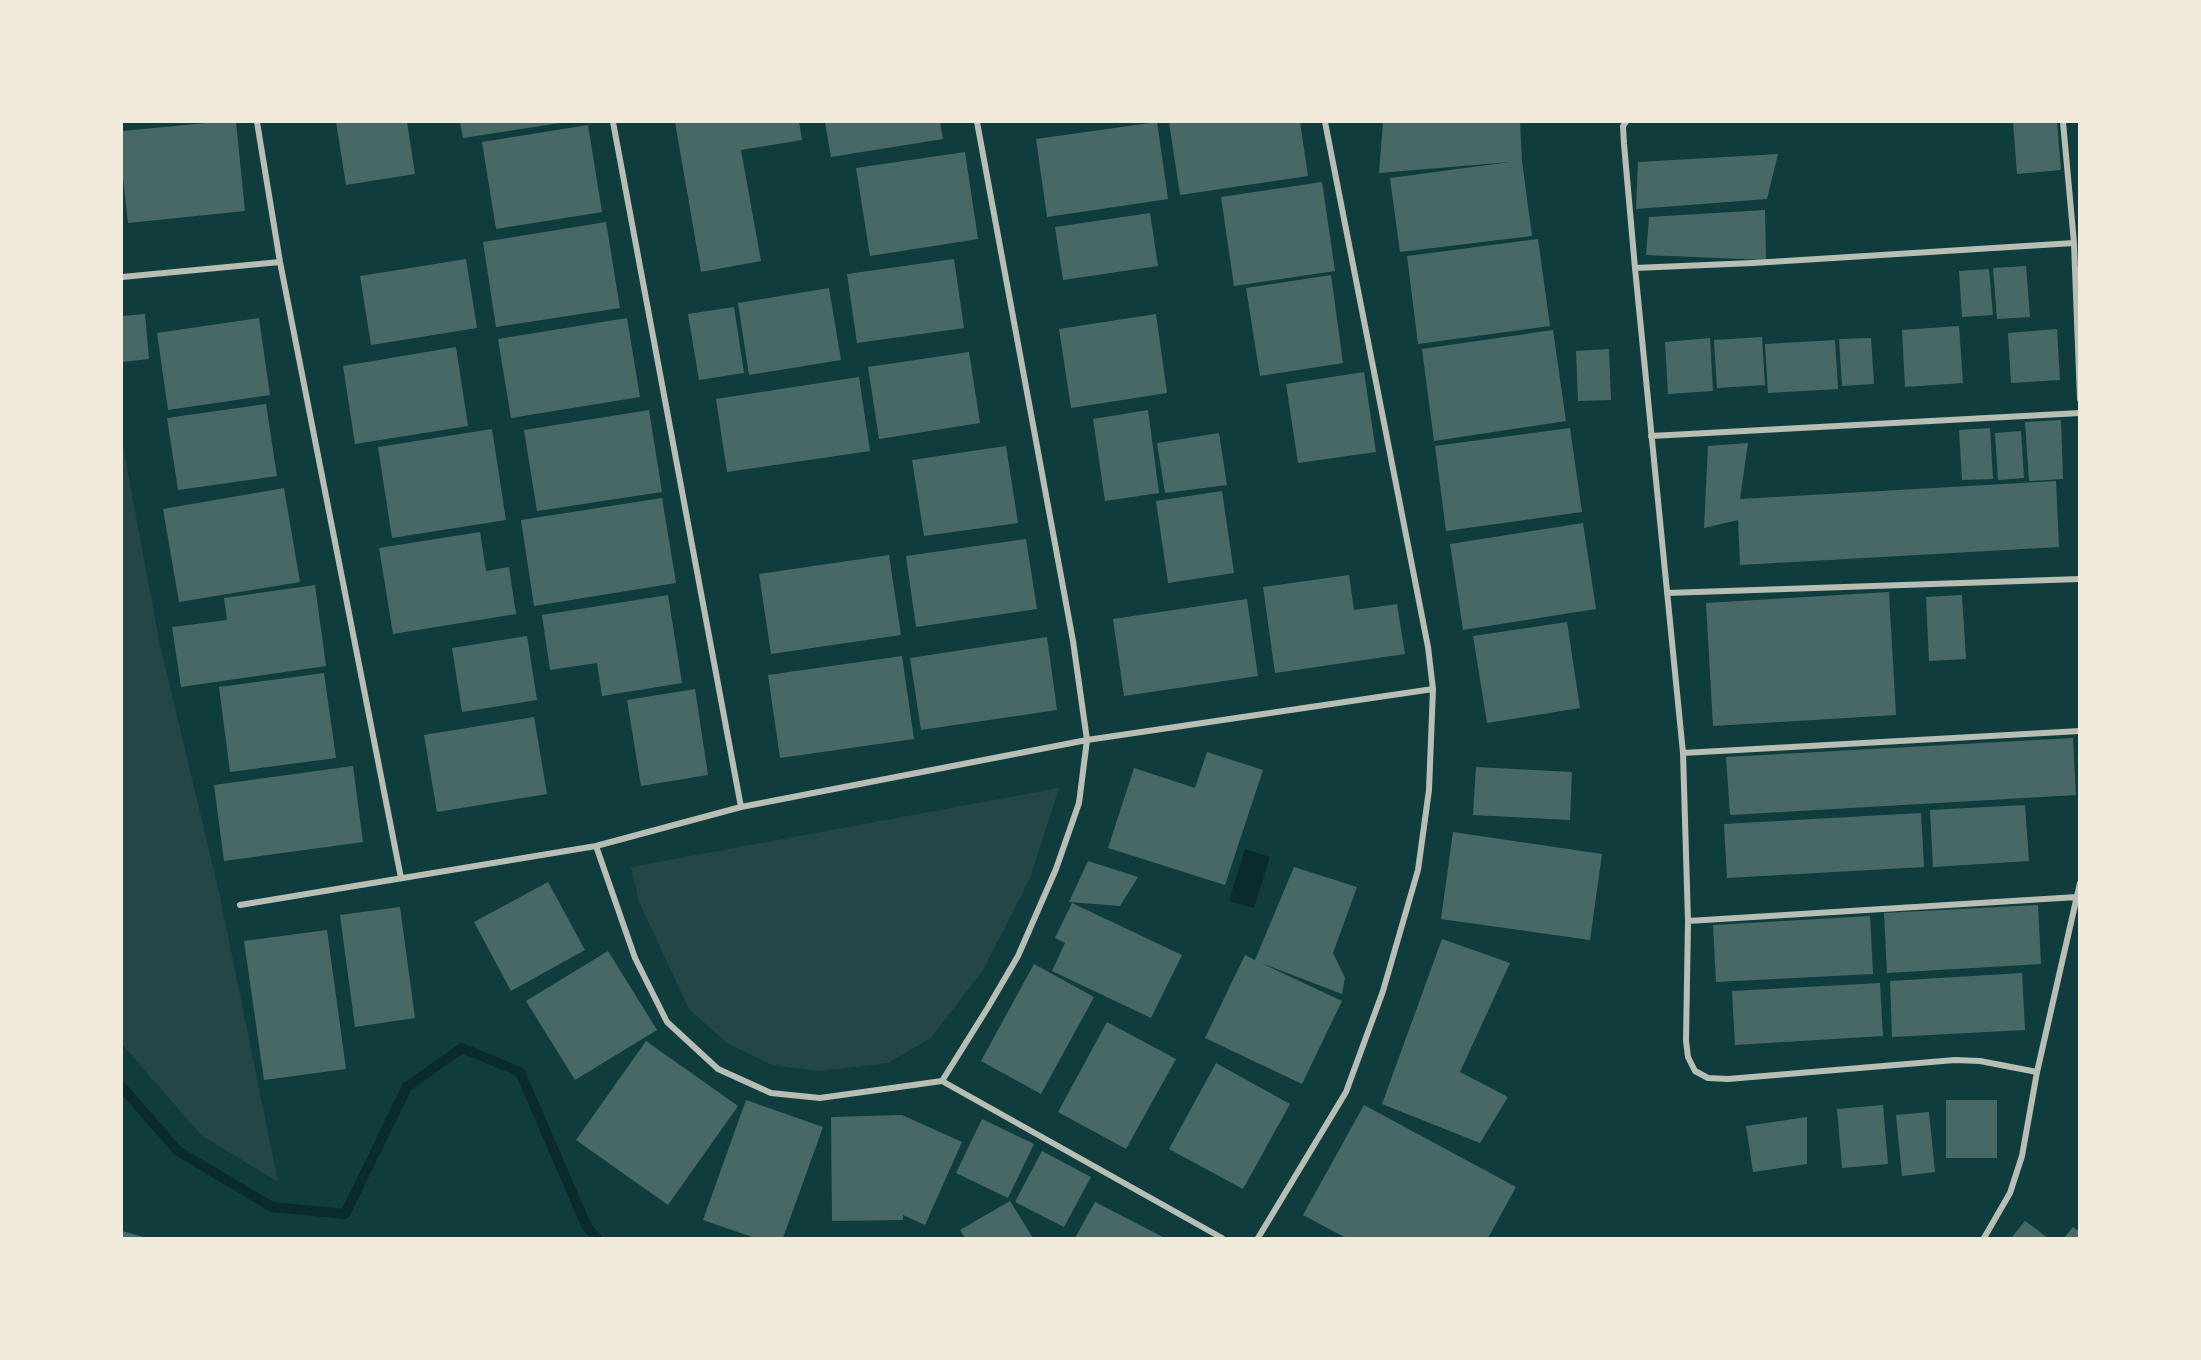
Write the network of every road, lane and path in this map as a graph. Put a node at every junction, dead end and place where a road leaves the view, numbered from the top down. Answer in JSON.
{"nodes":[{"id":1,"x":257,"y":122,"type":"edge"},
{"id":2,"x":613,"y":122,"type":"edge"},
{"id":3,"x":977,"y":122,"type":"edge"},
{"id":4,"x":1325,"y":122,"type":"edge"},
{"id":5,"x":1626,"y":122,"type":"edge"},
{"id":6,"x":2062,"y":122,"type":"edge"},
{"id":7,"x":2074,"y":243,"type":"junction"},
{"id":8,"x":280,"y":262,"type":"junction"},
{"id":9,"x":1635,"y":268,"type":"junction"},
{"id":10,"x":122,"y":277,"type":"edge"},
{"id":11,"x":2079,"y":399,"type":"edge"},
{"id":12,"x":2079,"y":414,"type":"edge"},
{"id":13,"x":1651,"y":436,"type":"junction"},
{"id":14,"x":2079,"y":579,"type":"edge"},
{"id":15,"x":1667,"y":593,"type":"junction"},
{"id":16,"x":1433,"y":689,"type":"junction"},
{"id":17,"x":2079,"y":731,"type":"edge"},
{"id":18,"x":1087,"y":740,"type":"junction"},
{"id":19,"x":1683,"y":753,"type":"junction"},
{"id":20,"x":741,"y":807,"type":"junction"},
{"id":21,"x":596,"y":846,"type":"junction"},
{"id":22,"x":401,"y":878,"type":"junction"},
{"id":23,"x":2079,"y":883,"type":"edge"},
{"id":24,"x":2077,"y":897,"type":"junction"},
{"id":25,"x":240,"y":905,"type":"dead end"},
{"id":26,"x":1688,"y":921,"type":"junction"},
{"id":27,"x":2037,"y":1072,"type":"junction"},
{"id":28,"x":942,"y":1081,"type":"junction"},
{"id":29,"x":1222,"y":1239,"type":"edge"},
{"id":30,"x":1258,"y":1239,"type":"edge"},
{"id":31,"x":1984,"y":1239,"type":"edge"}],
"edges":[{"from":1,"to":8,"type":"street"},
{"from":2,"to":20,"type":"street"},
{"from":3,"to":18,"type":"street"},
{"from":4,"to":16,"type":"street"},
{"from":5,"to":9,"type":"street"},
{"from":6,"to":7,"type":"street"},
{"from":7,"to":9,"type":"street"},
{"from":7,"to":11,"type":"street"},
{"from":8,"to":10,"type":"street"},
{"from":8,"to":22,"type":"street"},
{"from":9,"to":13,"type":"street"},
{"from":12,"to":13,"type":"street"},
{"from":13,"to":15,"type":"street"},
{"from":14,"to":15,"type":"street"},
{"from":15,"to":19,"type":"street"},
{"from":16,"to":18,"type":"street"},
{"from":16,"to":30,"type":"street"},
{"from":17,"to":19,"type":"street"},
{"from":18,"to":20,"type":"street"},
{"from":18,"to":28,"type":"street"},
{"from":19,"to":26,"type":"street"},
{"from":20,"to":21,"type":"street"},
{"from":21,"to":22,"type":"street"},
{"from":21,"to":28,"type":"street"},
{"from":22,"to":25,"type":"street"},
{"from":23,"to":24,"type":"street"},
{"from":24,"to":26,"type":"street"},
{"from":24,"to":27,"type":"street"},
{"from":26,"to":27,"type":"street"},
{"from":27,"to":31,"type":"street"},
{"from":28,"to":29,"type":"street"}]}
